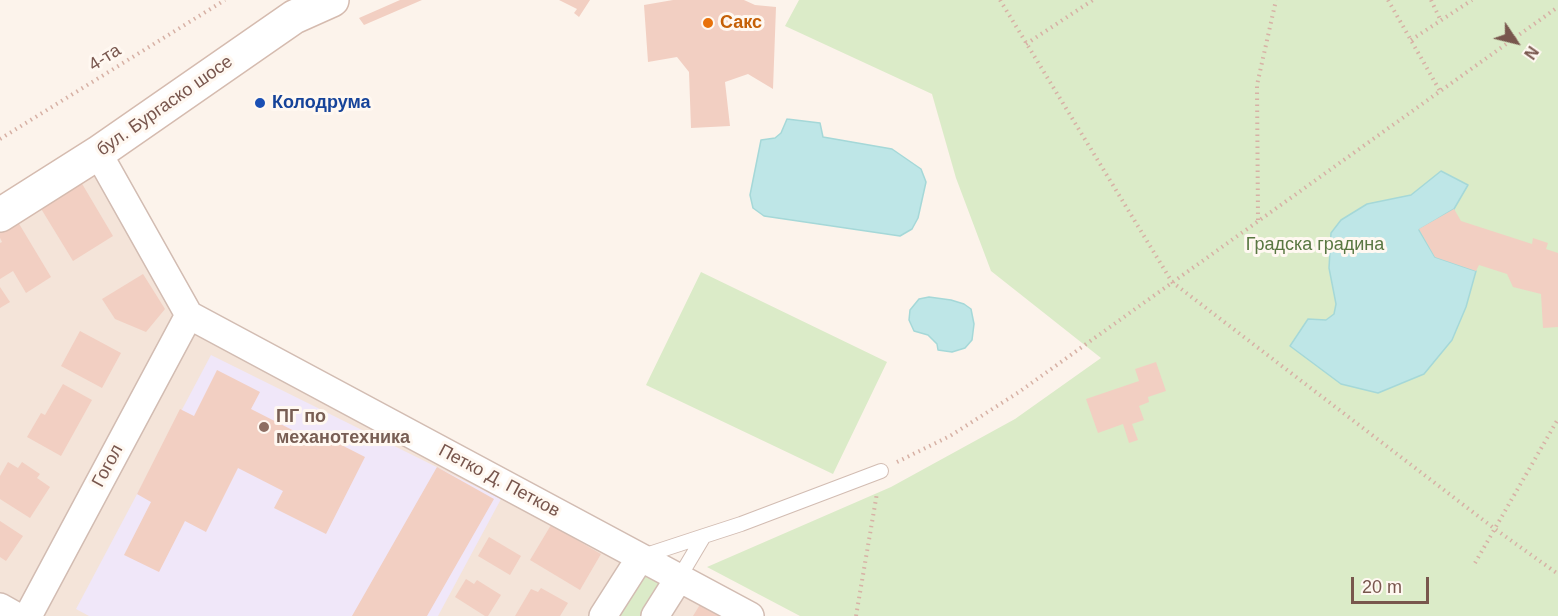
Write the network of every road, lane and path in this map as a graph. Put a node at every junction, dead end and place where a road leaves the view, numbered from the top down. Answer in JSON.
{"nodes":[{"id":1,"x":225,"y":0,"type":"edge"},
{"id":2,"x":332,"y":0,"type":"edge"},
{"id":3,"x":1000,"y":0,"type":"edge"},
{"id":4,"x":1093,"y":0,"type":"edge"},
{"id":5,"x":1276,"y":0,"type":"edge"},
{"id":6,"x":1388,"y":0,"type":"edge"},
{"id":7,"x":1431,"y":0,"type":"edge"},
{"id":8,"x":1472,"y":0,"type":"edge"},
{"id":9,"x":1558,"y":7,"type":"edge"},
{"id":10,"x":1441,"y":21,"type":"junction"},
{"id":11,"x":1411,"y":40,"type":"junction"},
{"id":12,"x":1026,"y":44,"type":"junction"},
{"id":13,"x":1440,"y":91,"type":"junction"},
{"id":14,"x":0,"y":139,"type":"edge"},
{"id":15,"x":98,"y":153,"type":"junction"},
{"id":16,"x":0,"y":215,"type":"edge"},
{"id":17,"x":1258,"y":220,"type":"junction"},
{"id":18,"x":1172,"y":282,"type":"junction"},
{"id":19,"x":189,"y":315,"type":"junction"},
{"id":20,"x":1558,"y":419,"type":"edge"},
{"id":21,"x":881,"y":471,"type":"junction"},
{"id":22,"x":1496,"y":529,"type":"junction"},
{"id":23,"x":704,"y":536,"type":"junction"},
{"id":24,"x":640,"y":558,"type":"junction"},
{"id":25,"x":1475,"y":563,"type":"dead end"},
{"id":26,"x":1558,"y":574,"type":"edge"},
{"id":27,"x":679,"y":578,"type":"junction"},
{"id":28,"x":0,"y":607,"type":"edge"},
{"id":29,"x":16,"y":616,"type":"edge"},
{"id":30,"x":28,"y":616,"type":"edge"},
{"id":31,"x":603,"y":616,"type":"edge"},
{"id":32,"x":655,"y":616,"type":"edge"},
{"id":33,"x":750,"y":616,"type":"edge"},
{"id":34,"x":856,"y":616,"type":"edge"}],
"edges":[{"from":1,"to":14,"type":"path","name":"4-та"},
{"from":2,"to":15,"type":"main road","name":"бул. Бургаско шосе"},
{"from":3,"to":12,"type":"path"},
{"from":4,"to":12,"type":"path"},
{"from":5,"to":17,"type":"path"},
{"from":6,"to":11,"type":"path"},
{"from":7,"to":10,"type":"path"},
{"from":8,"to":10,"type":"path"},
{"from":9,"to":13,"type":"path"},
{"from":10,"to":11,"type":"path"},
{"from":11,"to":13,"type":"path"},
{"from":12,"to":18,"type":"path"},
{"from":13,"to":17,"type":"path"},
{"from":15,"to":16,"type":"main road","name":"бул. Бургаско шосе"},
{"from":15,"to":19,"type":"street"},
{"from":17,"to":18,"type":"path"},
{"from":18,"to":21,"type":"path"},
{"from":18,"to":22,"type":"path"},
{"from":19,"to":24,"type":"street","name":"Петко Д. Петков"},
{"from":19,"to":30,"type":"street","name":"Гогол"},
{"from":20,"to":22,"type":"path"},
{"from":21,"to":23,"type":"lane"},
{"from":21,"to":34,"type":"path"},
{"from":22,"to":25,"type":"path"},
{"from":22,"to":26,"type":"path"},
{"from":23,"to":24,"type":"lane"},
{"from":23,"to":27,"type":"lane"},
{"from":24,"to":27,"type":"street","name":"Петко Д. Петков"},
{"from":24,"to":31,"type":"street"},
{"from":27,"to":32,"type":"street"},
{"from":27,"to":33,"type":"street","name":"Петко Д. Петков"},
{"from":28,"to":29,"type":"street"}]}
